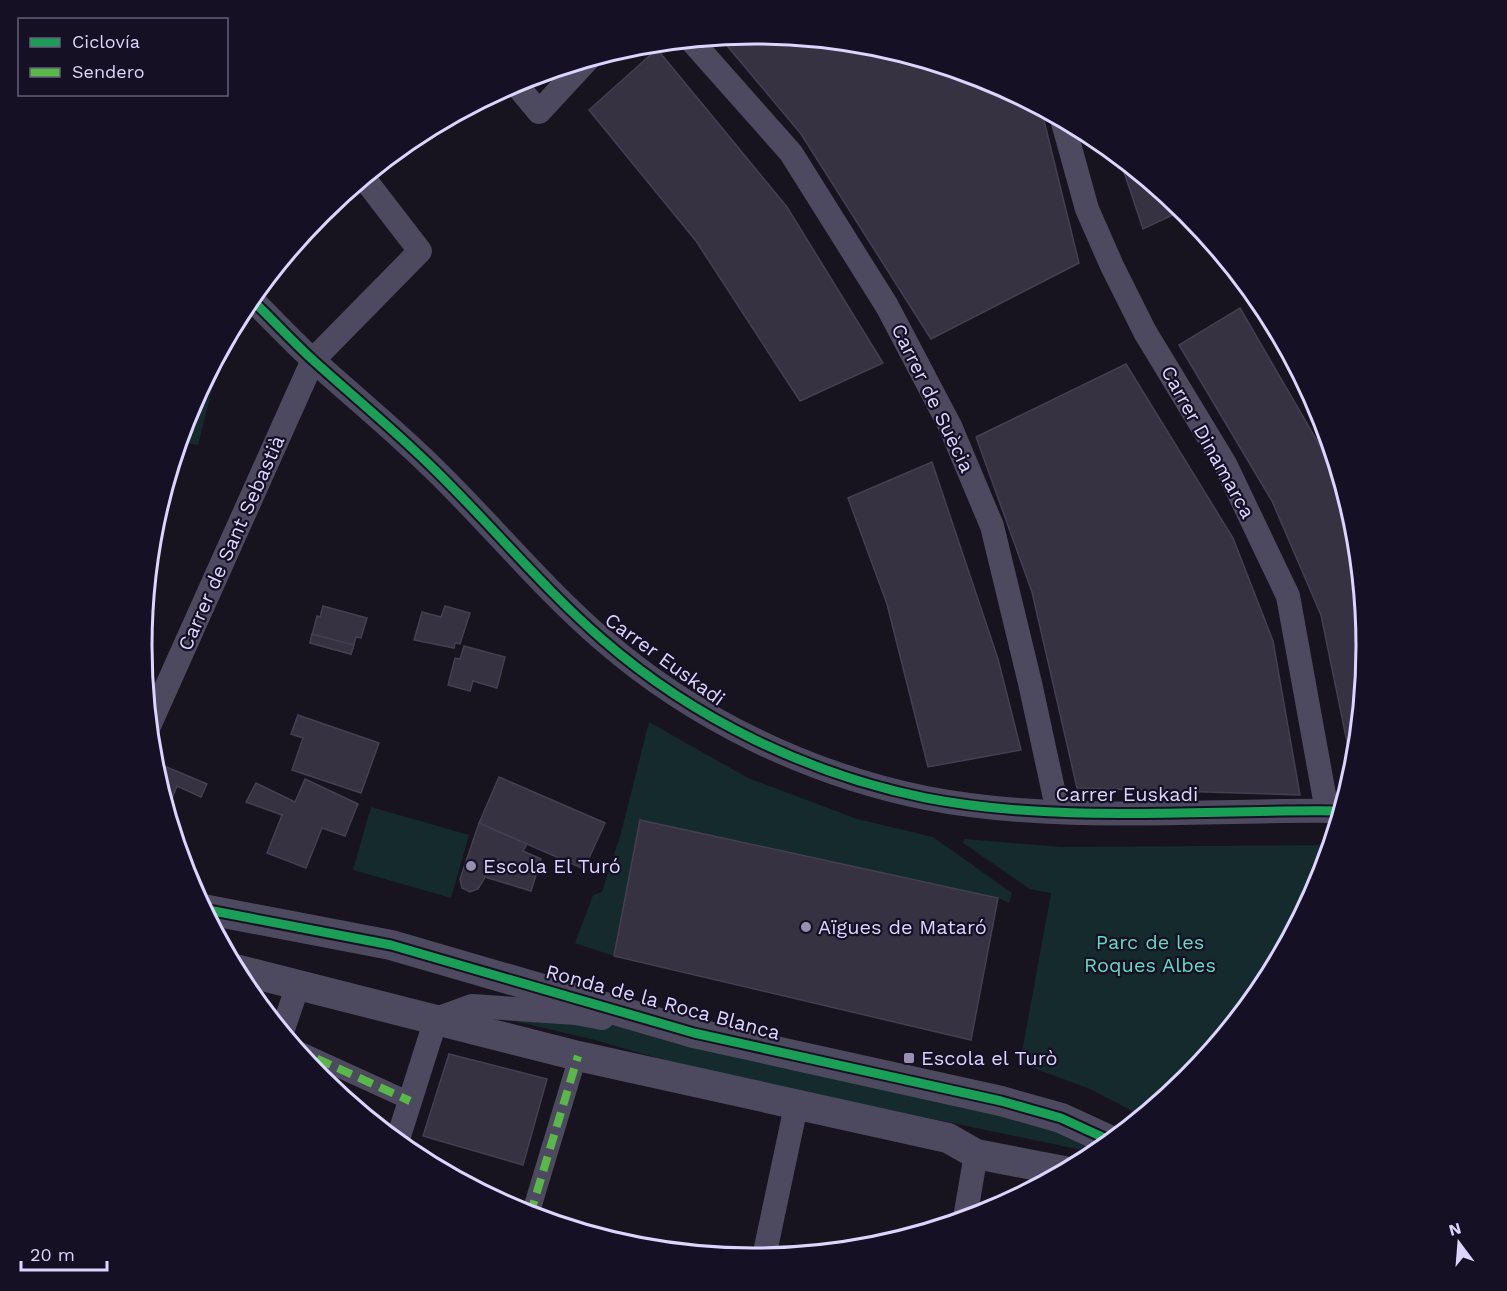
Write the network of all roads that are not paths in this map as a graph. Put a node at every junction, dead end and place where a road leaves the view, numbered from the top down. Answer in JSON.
{"nodes":[{"id":1,"x":697,"y":47,"type":"edge"},
{"id":2,"x":578,"y":70,"type":"edge"},
{"id":3,"x":521,"y":90,"type":"edge"},
{"id":4,"x":1065,"y":131,"type":"edge"},
{"id":5,"x":368,"y":184,"type":"edge"},
{"id":6,"x":257,"y":305,"type":"edge"},
{"id":7,"x":313,"y":360,"type":"junction"},
{"id":8,"x":154,"y":692,"type":"edge"},
{"id":9,"x":1333,"y":807,"type":"edge"},
{"id":10,"x":1332,"y":811,"type":"edge"},
{"id":11,"x":1058,"y":812,"type":"junction"},
{"id":12,"x":214,"y":911,"type":"edge"},
{"id":13,"x":248,"y":972,"type":"edge"},
{"id":14,"x":298,"y":985,"type":"junction"},
{"id":15,"x":436,"y":1019,"type":"junction"},
{"id":16,"x":285,"y":1023,"type":"edge"},
{"id":17,"x":694,"y":1033,"type":"junction"},
{"id":18,"x":578,"y":1056,"type":"junction"},
{"id":19,"x":316,"y":1058,"type":"edge"},
{"id":20,"x":410,"y":1101,"type":"junction"},
{"id":21,"x":796,"y":1106,"type":"junction"},
{"id":22,"x":401,"y":1133,"type":"edge"},
{"id":23,"x":1101,"y":1136,"type":"edge"},
{"id":24,"x":976,"y":1154,"type":"junction"},
{"id":25,"x":1051,"y":1169,"type":"edge"},
{"id":26,"x":533,"y":1206,"type":"edge"},
{"id":27,"x":967,"y":1209,"type":"edge"},
{"id":28,"x":766,"y":1247,"type":"edge"}],
"edges":[{"from":1,"to":11,"type":"street","name":"Carrer de Suècia"},
{"from":2,"to":3,"type":"street"},
{"from":4,"to":9,"type":"street","name":"Carrer Dinamarca"},
{"from":5,"to":7,"type":"street"},
{"from":6,"to":7,"type":"street","name":"Carrer Euskadi"},
{"from":7,"to":8,"type":"street","name":"Carrer de Sant Sebastià"},
{"from":7,"to":11,"type":"street","name":"Carrer Euskadi"},
{"from":10,"to":11,"type":"street","name":"Carrer Euskadi"},
{"from":12,"to":17,"type":"street","name":"Ronda de la Roca Blanca"},
{"from":13,"to":14,"type":"street"},
{"from":14,"to":15,"type":"street"},
{"from":14,"to":16,"type":"street"},
{"from":15,"to":17,"type":"street","name":"Ronda de la Roca Blanca"},
{"from":15,"to":18,"type":"street"},
{"from":15,"to":20,"type":"street"},
{"from":17,"to":23,"type":"street","name":"Ronda de la Roca Blanca"},
{"from":18,"to":21,"type":"street"},
{"from":18,"to":26,"type":"street"},
{"from":19,"to":20,"type":"street"},
{"from":20,"to":22,"type":"street"},
{"from":21,"to":24,"type":"street"},
{"from":21,"to":28,"type":"street"},
{"from":24,"to":25,"type":"street"},
{"from":24,"to":27,"type":"street"}]}
